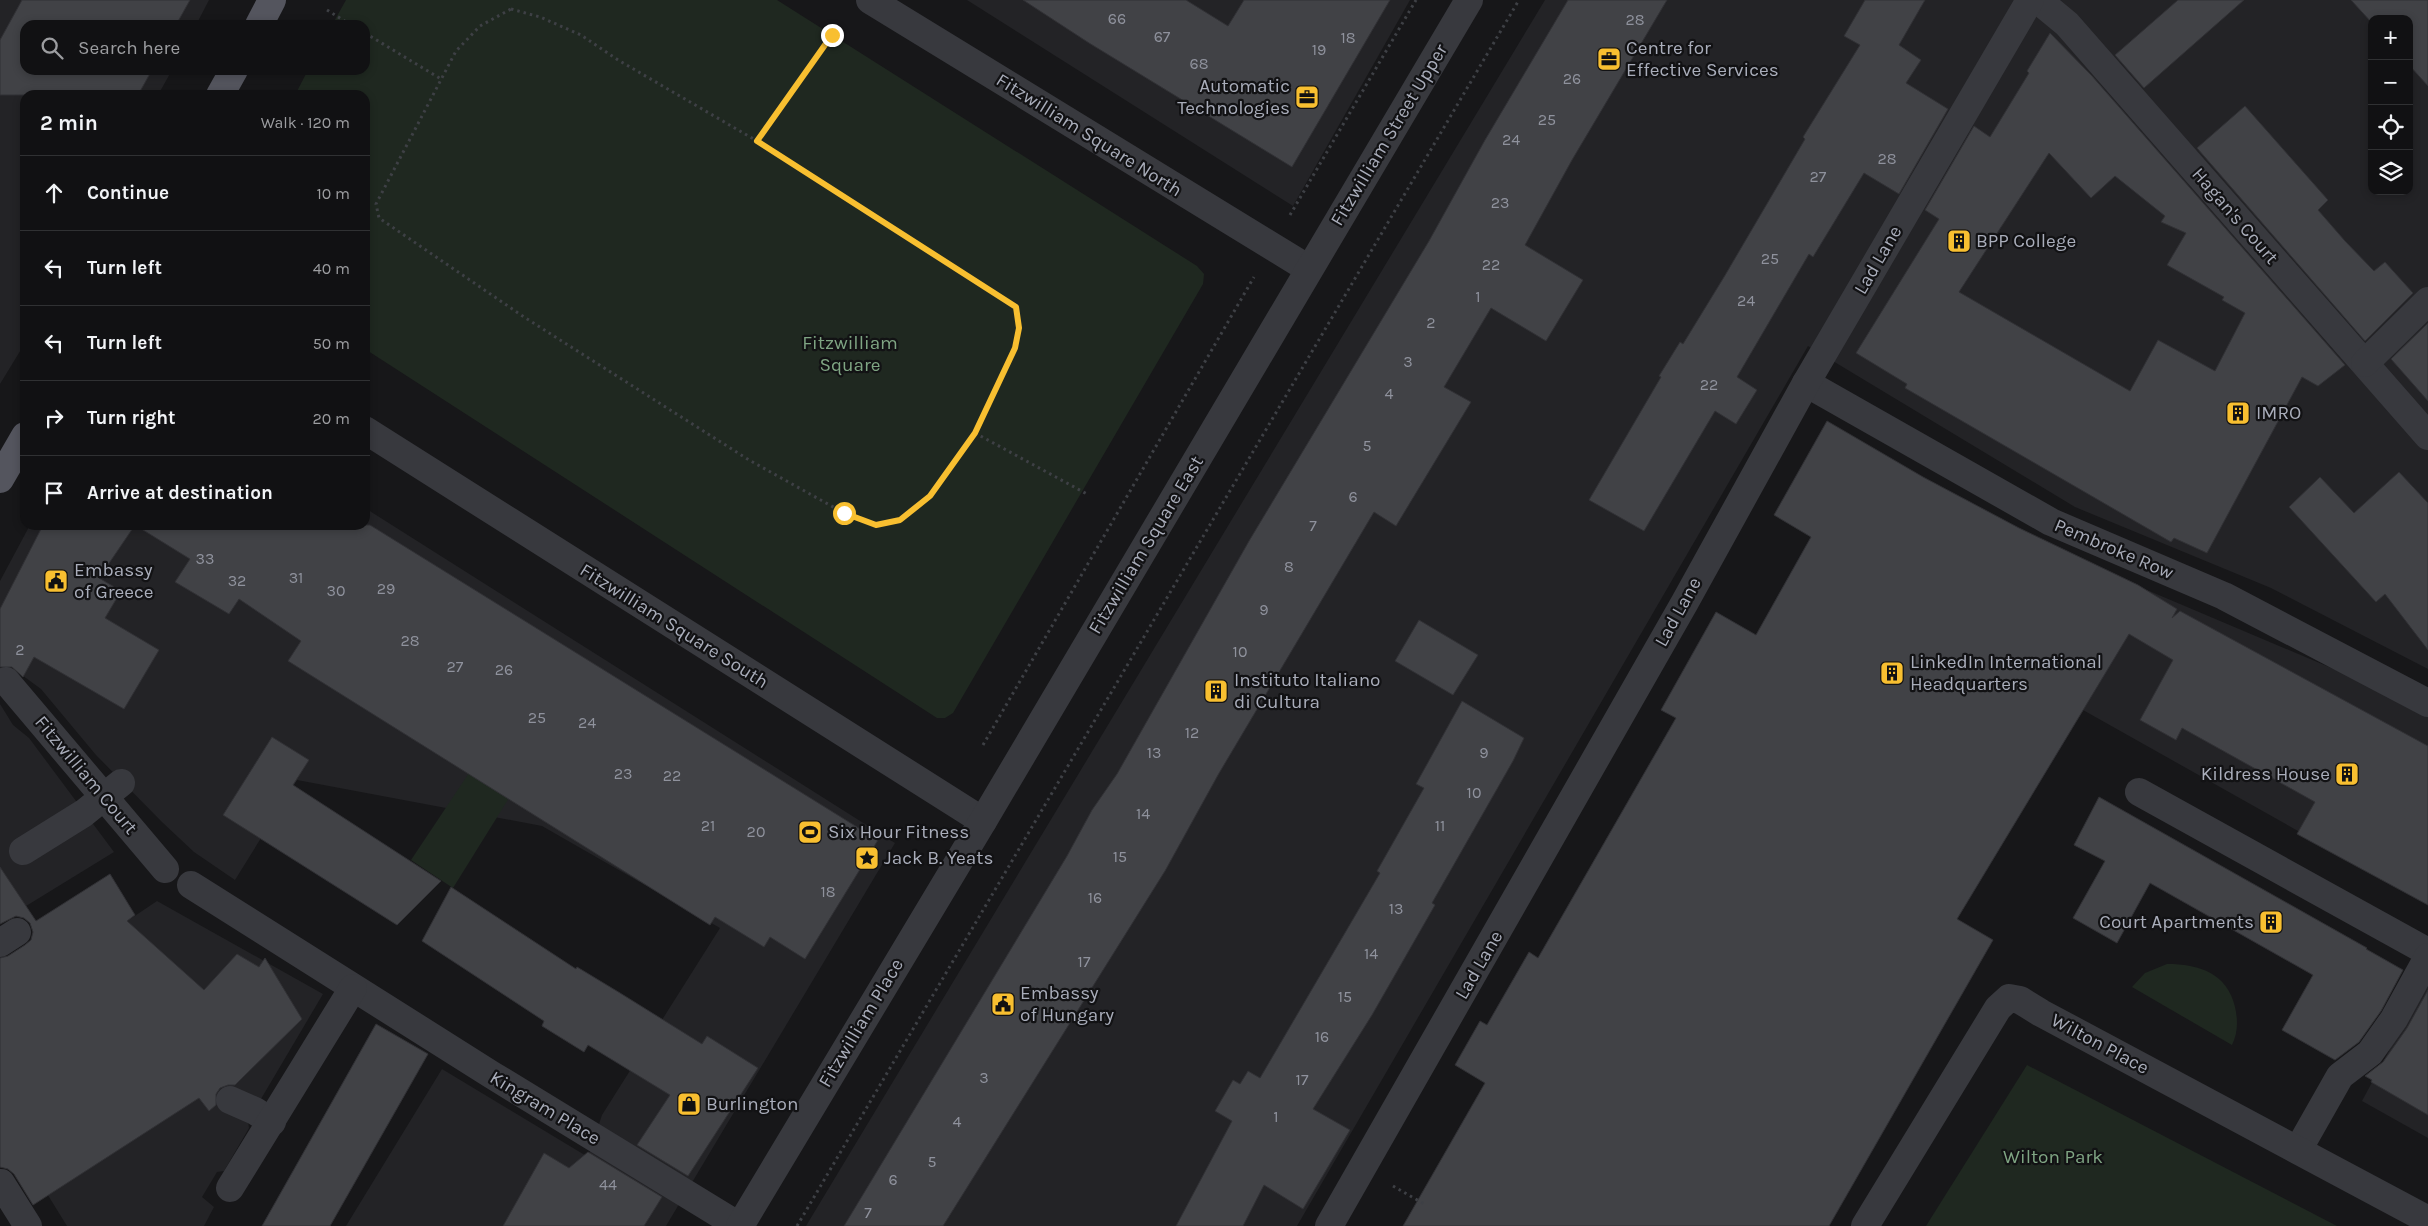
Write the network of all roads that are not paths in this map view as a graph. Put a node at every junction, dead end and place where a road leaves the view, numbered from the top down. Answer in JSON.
{"nodes":[{"id":1,"x":272,"y":0,"type":"edge"},
{"id":2,"x":870,"y":0,"type":"edge"},
{"id":3,"x":1469,"y":0,"type":"edge"},
{"id":4,"x":2030,"y":0,"type":"edge"},
{"id":5,"x":2038,"y":0,"type":"edge"},
{"id":6,"x":262,"y":20,"type":"edge"},
{"id":7,"x":231,"y":75,"type":"edge"},
{"id":8,"x":223,"y":90,"type":"edge"},
{"id":9,"x":1309,"y":269,"type":"junction"},
{"id":10,"x":2428,"y":301,"type":"edge"},
{"id":11,"x":2365,"y":363,"type":"junction"},
{"id":12,"x":1806,"y":382,"type":"junction"},
{"id":13,"x":370,"y":433,"type":"edge"},
{"id":14,"x":2428,"y":436,"type":"edge"},
{"id":15,"x":20,"y":445,"type":"edge"},
{"id":16,"x":0,"y":480,"type":"edge"},
{"id":17,"x":6,"y":681,"type":"dead end"},
{"id":18,"x":2428,"y":703,"type":"edge"},
{"id":19,"x":113,"y":790,"type":"junction"},
{"id":20,"x":2139,"y":792,"type":"dead end"},
{"id":21,"x":983,"y":821,"type":"junction"},
{"id":22,"x":22,"y":852,"type":"dead end"},
{"id":23,"x":165,"y":869,"type":"dead end"},
{"id":24,"x":191,"y":885,"type":"dead end"},
{"id":25,"x":2428,"y":952,"type":"edge"},
{"id":26,"x":2428,"y":957,"type":"edge"},
{"id":27,"x":353,"y":988,"type":"junction"},
{"id":28,"x":230,"y":1100,"type":"dead end"},
{"id":29,"x":272,"y":1122,"type":"junction"},
{"id":30,"x":2298,"y":1150,"type":"junction"},
{"id":31,"x":1,"y":1183,"type":"dead end"},
{"id":32,"x":230,"y":1188,"type":"dead end"},
{"id":33,"x":2428,"y":1220,"type":"edge"},
{"id":34,"x":28,"y":1226,"type":"edge"},
{"id":35,"x":739,"y":1226,"type":"edge"},
{"id":36,"x":1329,"y":1226,"type":"edge"},
{"id":37,"x":1865,"y":1226,"type":"edge"}],
"edges":[{"from":1,"to":6,"type":"main road"},
{"from":2,"to":9,"type":"street","name":"Fitzwilliam Square North"},
{"from":3,"to":9,"type":"street","name":"Fitzwilliam Street Upper"},
{"from":4,"to":12,"type":"street","name":"Lad Lane"},
{"from":5,"to":11,"type":"street","name":"Hagan's Court"},
{"from":7,"to":8,"type":"main road"},
{"from":9,"to":21,"type":"street","name":"Fitzwilliam Square East"},
{"from":10,"to":11,"type":"street"},
{"from":11,"to":14,"type":"street","name":"Hagan's Court"},
{"from":12,"to":18,"type":"street","name":"Pembroke Row"},
{"from":12,"to":36,"type":"street","name":"Lad Lane"},
{"from":13,"to":21,"type":"street","name":"Fitzwilliam Square South"},
{"from":15,"to":16,"type":"main road"},
{"from":17,"to":19,"type":"street","name":"Fitzwilliam Court"},
{"from":19,"to":22,"type":"street"},
{"from":19,"to":23,"type":"street","name":"Fitzwilliam Court"},
{"from":20,"to":25,"type":"street"},
{"from":21,"to":35,"type":"street","name":"Fitzwilliam Place"},
{"from":24,"to":27,"type":"street","name":"Kingram Place"},
{"from":26,"to":30,"type":"street"},
{"from":27,"to":29,"type":"street"},
{"from":27,"to":35,"type":"street","name":"Kingram Place"},
{"from":28,"to":29,"type":"street"},
{"from":29,"to":32,"type":"street"},
{"from":30,"to":33,"type":"street","name":"Wilton Place"},
{"from":30,"to":37,"type":"street","name":"Wilton Place"},
{"from":31,"to":34,"type":"street"}]}
